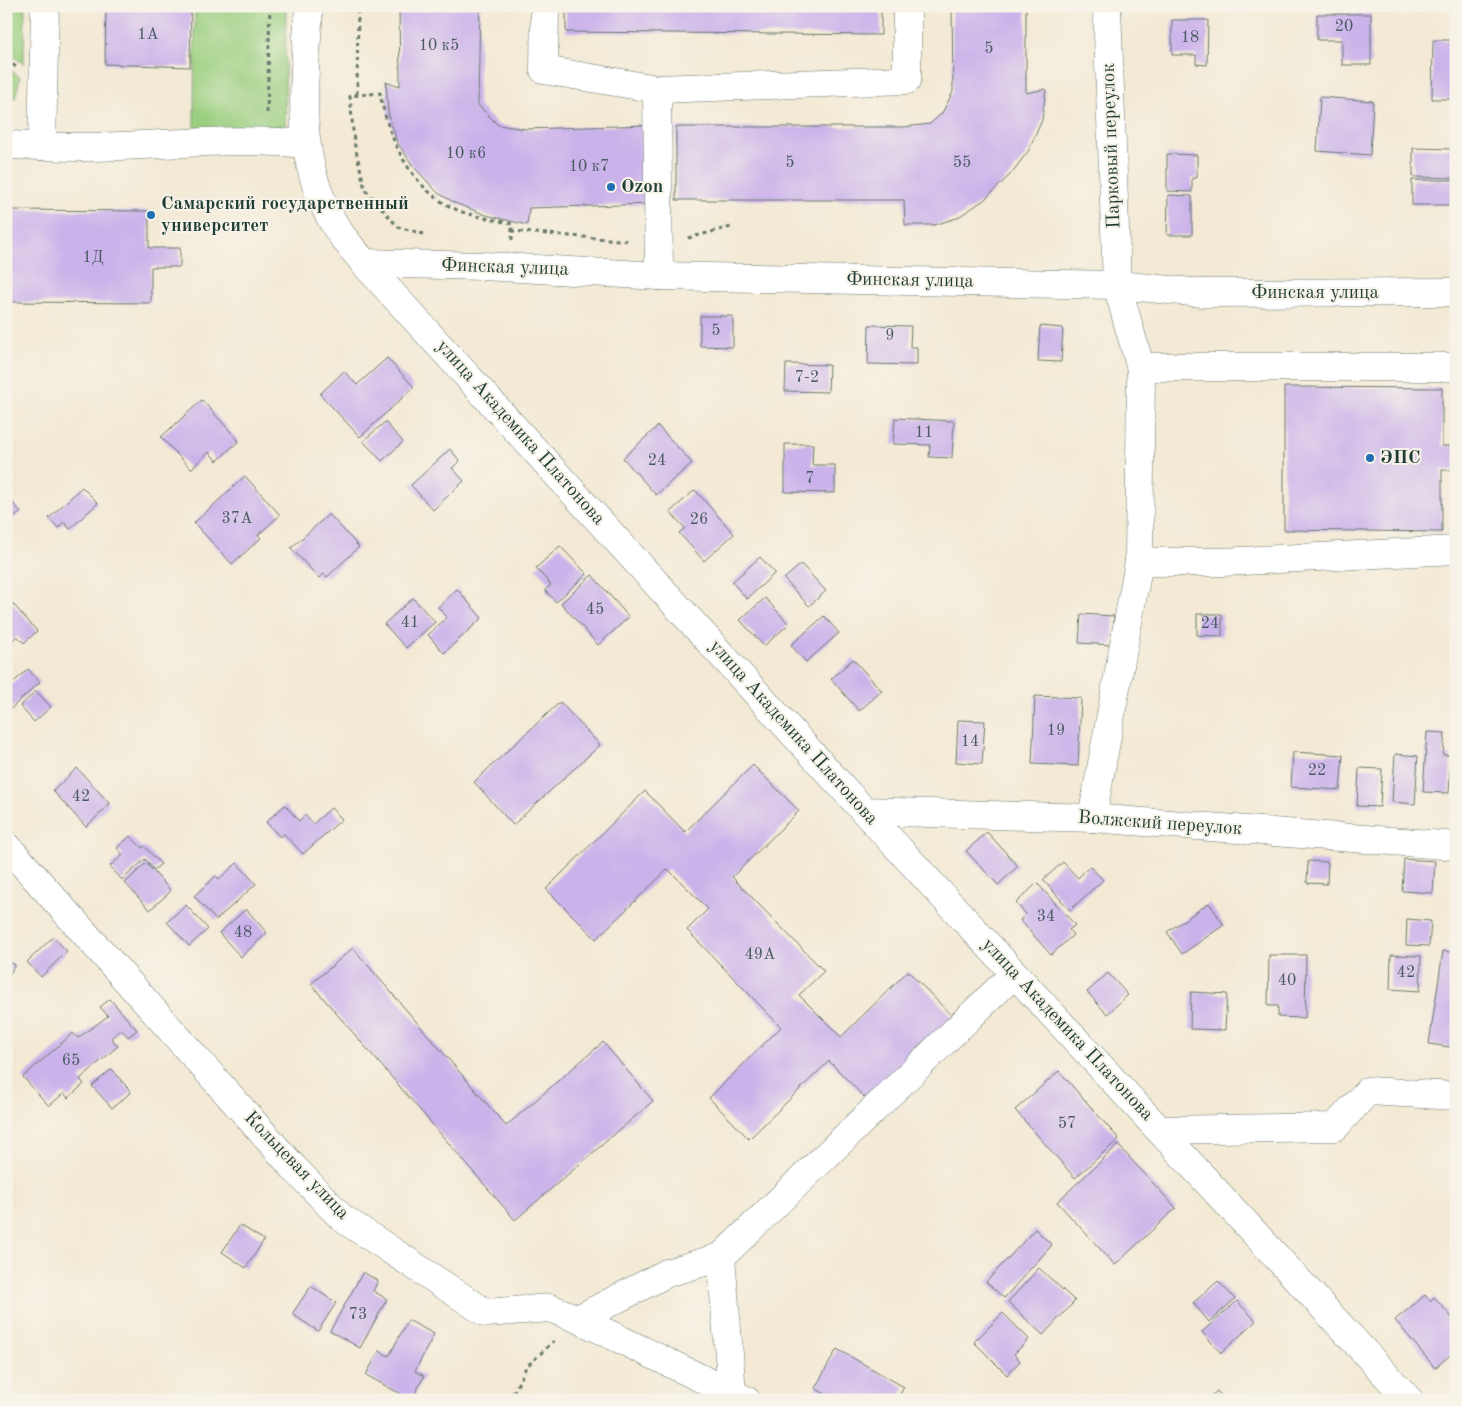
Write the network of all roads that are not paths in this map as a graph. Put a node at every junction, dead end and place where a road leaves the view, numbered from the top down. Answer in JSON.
{"nodes":[{"id":1,"x":45,"y":6,"type":"edge"},
{"id":2,"x":309,"y":6,"type":"edge"},
{"id":3,"x":545,"y":6,"type":"edge"},
{"id":4,"x":907,"y":6,"type":"edge"},
{"id":5,"x":1107,"y":6,"type":"edge"},
{"id":6,"x":657,"y":89,"type":"junction"},
{"id":7,"x":305,"y":144,"type":"junction"},
{"id":8,"x":6,"y":145,"type":"edge"},
{"id":9,"x":42,"y":146,"type":"junction"},
{"id":10,"x":364,"y":263,"type":"junction"},
{"id":11,"x":659,"y":276,"type":"junction"},
{"id":12,"x":1117,"y":286,"type":"junction"},
{"id":13,"x":1456,"y":292,"type":"edge"},
{"id":14,"x":1140,"y":367,"type":"junction"},
{"id":15,"x":1456,"y":367,"type":"edge"},
{"id":16,"x":1456,"y":550,"type":"edge"},
{"id":17,"x":1139,"y":562,"type":"junction"},
{"id":18,"x":864,"y":811,"type":"junction"},
{"id":19,"x":1092,"y":818,"type":"junction"},
{"id":20,"x":6,"y":845,"type":"edge"},
{"id":21,"x":1456,"y":846,"type":"edge"},
{"id":22,"x":1014,"y":974,"type":"junction"},
{"id":23,"x":1456,"y":1096,"type":"edge"},
{"id":24,"x":1160,"y":1130,"type":"junction"},
{"id":25,"x":721,"y":1256,"type":"junction"},
{"id":26,"x":578,"y":1319,"type":"junction"},
{"id":27,"x":739,"y":1396,"type":"edge"},
{"id":28,"x":1409,"y":1400,"type":"edge"}],
"edges":[{"from":1,"to":9,"type":"street"},
{"from":2,"to":7,"type":"street","name":"улица Академика Платонова"},
{"from":3,"to":6,"type":"street"},
{"from":4,"to":6,"type":"street"},
{"from":5,"to":12,"type":"street","name":"Парковый переулок"},
{"from":6,"to":11,"type":"street"},
{"from":7,"to":9,"type":"street"},
{"from":7,"to":10,"type":"street","name":"улица Академика Платонова"},
{"from":8,"to":9,"type":"street"},
{"from":10,"to":11,"type":"street","name":"Финская улица"},
{"from":10,"to":18,"type":"street","name":"улица Академика Платонова"},
{"from":11,"to":12,"type":"street","name":"Финская улица"},
{"from":12,"to":13,"type":"street","name":"Финская улица"},
{"from":12,"to":14,"type":"street","name":"Парковый переулок"},
{"from":14,"to":15,"type":"street"},
{"from":14,"to":17,"type":"street","name":"Парковый переулок"},
{"from":16,"to":17,"type":"street"},
{"from":17,"to":19,"type":"street","name":"Парковый переулок"},
{"from":18,"to":19,"type":"street","name":"Волжский переулок"},
{"from":18,"to":22,"type":"street","name":"улица Академика Платонова"},
{"from":19,"to":21,"type":"street","name":"Волжский переулок"},
{"from":20,"to":26,"type":"street","name":"Кольцевая улица"},
{"from":22,"to":24,"type":"street","name":"улица Академика Платонова"},
{"from":22,"to":25,"type":"street"},
{"from":23,"to":24,"type":"street"},
{"from":24,"to":28,"type":"street","name":"улица Академика Платонова"},
{"from":25,"to":26,"type":"street"},
{"from":25,"to":27,"type":"street"},
{"from":26,"to":27,"type":"street","name":"Кольцевая улица"}]}
